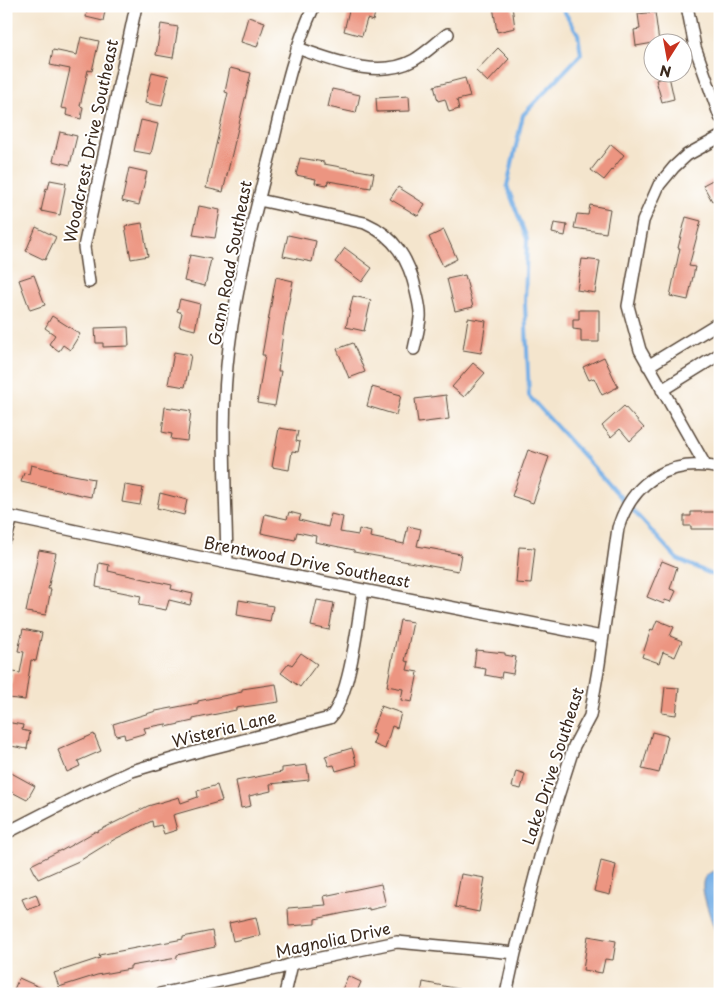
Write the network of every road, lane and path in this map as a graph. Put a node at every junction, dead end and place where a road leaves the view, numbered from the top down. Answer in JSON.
{"nodes":[{"id":1,"x":136,"y":6,"type":"edge"},
{"id":2,"x":314,"y":6,"type":"edge"},
{"id":3,"x":688,"y":6,"type":"edge"},
{"id":4,"x":448,"y":34,"type":"dead end"},
{"id":5,"x":297,"y":48,"type":"junction"},
{"id":6,"x":720,"y":117,"type":"edge"},
{"id":7,"x":720,"y":137,"type":"edge"},
{"id":8,"x":258,"y":200,"type":"junction"},
{"id":9,"x":88,"y":282,"type":"dead end"},
{"id":10,"x":720,"y":322,"type":"edge"},
{"id":11,"x":414,"y":349,"type":"dead end"},
{"id":12,"x":720,"y":354,"type":"edge"},
{"id":13,"x":648,"y":366,"type":"junction"},
{"id":14,"x":662,"y":390,"type":"junction"},
{"id":15,"x":705,"y":465,"type":"junction"},
{"id":16,"x":720,"y":468,"type":"edge"},
{"id":17,"x":9,"y":517,"type":"edge"},
{"id":18,"x":6,"y":538,"type":"edge"},
{"id":19,"x":227,"y":563,"type":"junction"},
{"id":20,"x":363,"y":590,"type":"junction"},
{"id":21,"x":602,"y":638,"type":"junction"},
{"id":22,"x":6,"y":833,"type":"edge"},
{"id":23,"x":515,"y":953,"type":"junction"},
{"id":24,"x":292,"y":964,"type":"junction"},
{"id":25,"x":160,"y":994,"type":"edge"},
{"id":26,"x":285,"y":994,"type":"edge"},
{"id":27,"x":506,"y":994,"type":"edge"}],
"edges":[{"from":1,"to":9,"type":"street","name":"Woodcrest Drive Southeast"},
{"from":2,"to":5,"type":"street","name":"Gann Road Southeast"},
{"from":3,"to":6,"type":"street"},
{"from":4,"to":5,"type":"street"},
{"from":5,"to":8,"type":"street","name":"Gann Road Southeast"},
{"from":7,"to":13,"type":"street"},
{"from":8,"to":11,"type":"street"},
{"from":8,"to":19,"type":"street","name":"Gann Road Southeast"},
{"from":10,"to":13,"type":"street"},
{"from":12,"to":14,"type":"street"},
{"from":13,"to":14,"type":"street"},
{"from":14,"to":15,"type":"street"},
{"from":15,"to":16,"type":"street","name":"Lake Drive Southeast"},
{"from":15,"to":21,"type":"street","name":"Lake Drive Southeast"},
{"from":17,"to":18,"type":"street"},
{"from":17,"to":19,"type":"street","name":"Brentwood Drive Southeast"},
{"from":19,"to":20,"type":"street","name":"Brentwood Drive Southeast"},
{"from":20,"to":21,"type":"street","name":"Brentwood Drive Southeast"},
{"from":20,"to":22,"type":"street","name":"Wisteria Lane"},
{"from":21,"to":23,"type":"street","name":"Lake Drive Southeast"},
{"from":23,"to":24,"type":"street","name":"Magnolia Drive"},
{"from":23,"to":27,"type":"street","name":"Lake Drive Southeast"},
{"from":24,"to":25,"type":"street","name":"Magnolia Drive"},
{"from":24,"to":26,"type":"street"}]}
